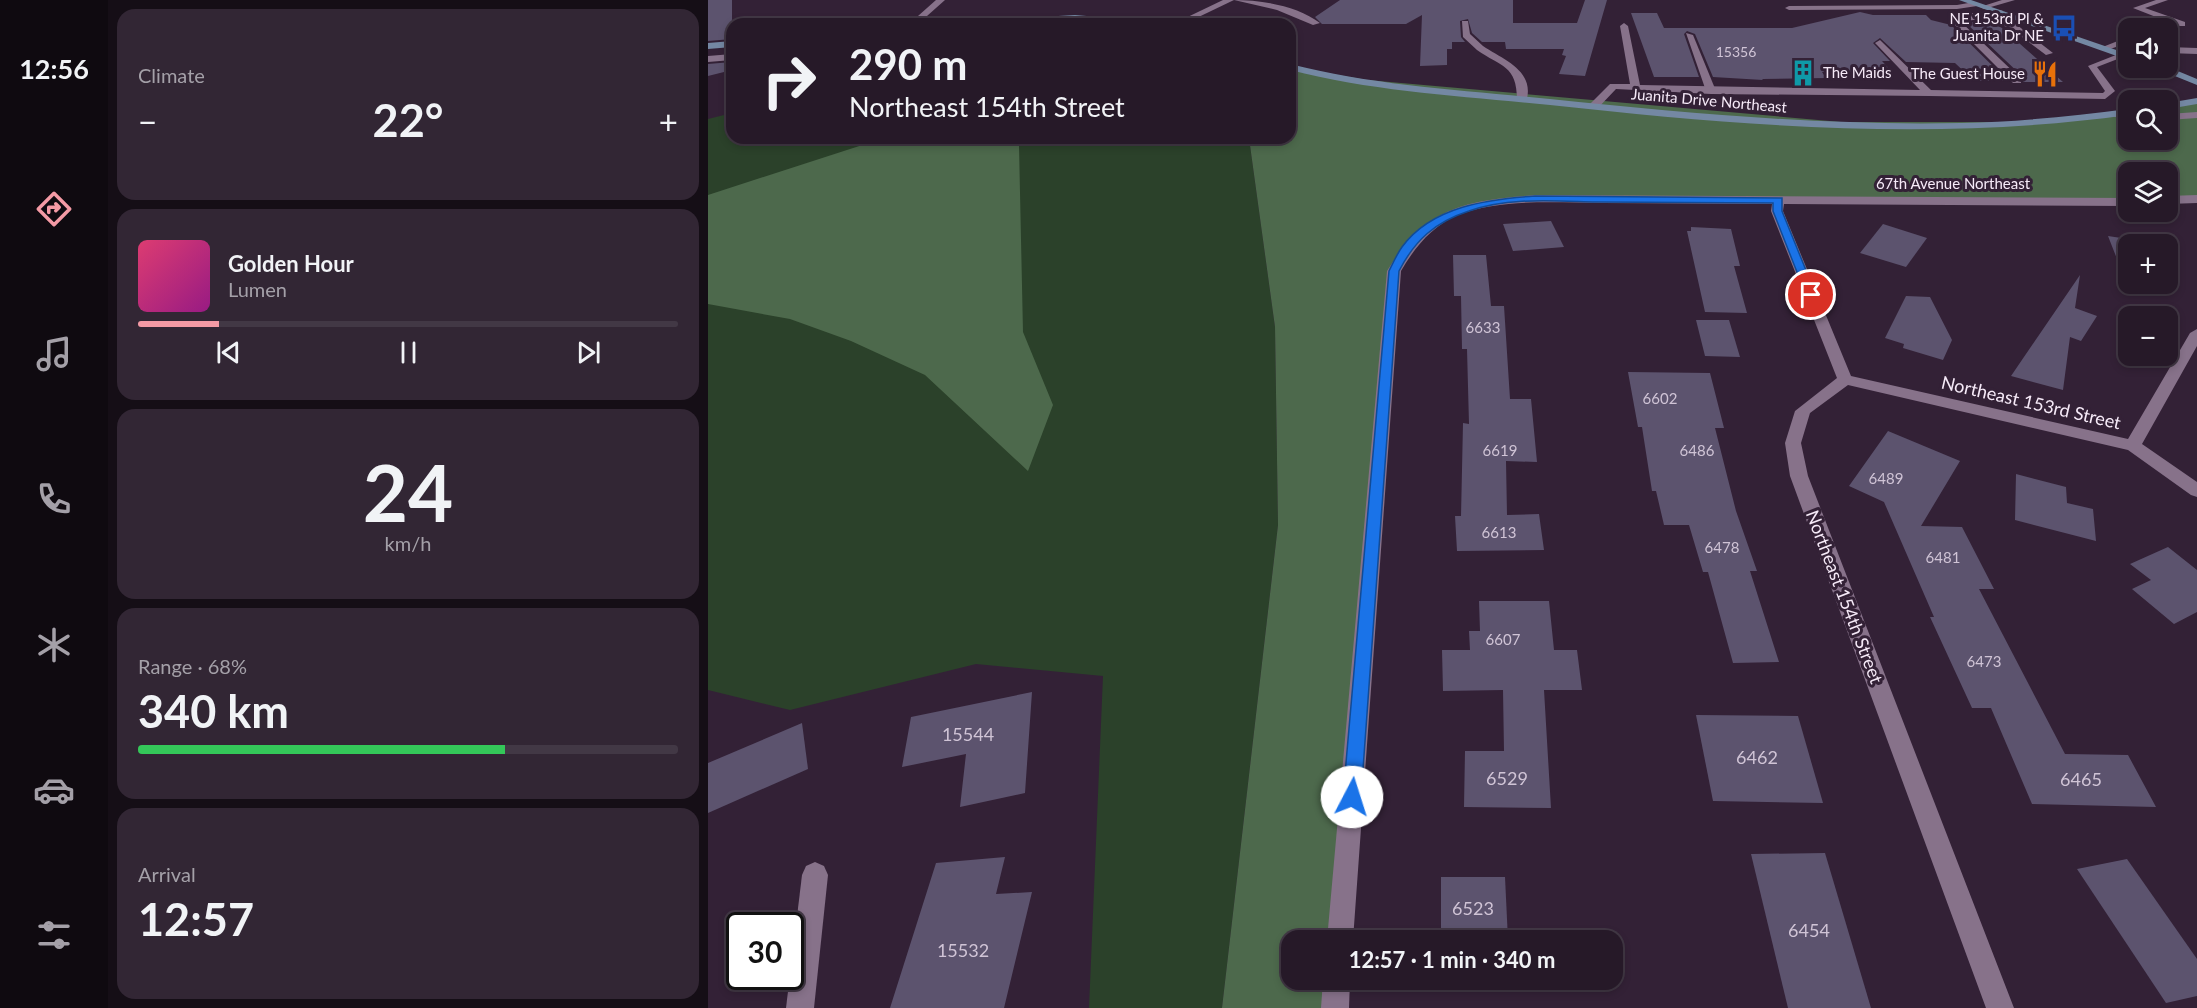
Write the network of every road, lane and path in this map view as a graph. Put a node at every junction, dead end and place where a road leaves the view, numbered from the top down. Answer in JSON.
{"nodes":[{"id":1,"x":941,"y":0,"type":"edge"},
{"id":2,"x":1230,"y":0,"type":"edge"},
{"id":3,"x":1238,"y":0,"type":"edge"},
{"id":4,"x":1963,"y":0,"type":"edge"},
{"id":5,"x":2011,"y":0,"type":"edge"},
{"id":6,"x":2164,"y":0,"type":"edge"},
{"id":7,"x":1789,"y":8,"type":"dead end"},
{"id":8,"x":1981,"y":8,"type":"junction"},
{"id":9,"x":2000,"y":13,"type":"joint"},
{"id":10,"x":920,"y":18,"type":"edge"},
{"id":11,"x":1190,"y":18,"type":"edge"},
{"id":12,"x":2165,"y":18,"type":"edge"},
{"id":13,"x":1316,"y":22,"type":"dead end"},
{"id":14,"x":1464,"y":23,"type":"dead end"},
{"id":15,"x":1624,"y":26,"type":"dead end"},
{"id":16,"x":1689,"y":35,"type":"dead end"},
{"id":17,"x":1880,"y":43,"type":"dead end"},
{"id":18,"x":2118,"y":43,"type":"edge"},
{"id":19,"x":726,"y":44,"type":"edge"},
{"id":20,"x":708,"y":46,"type":"edge"},
{"id":21,"x":1480,"y":48,"type":"joint"},
{"id":22,"x":2104,"y":48,"type":"junction"},
{"id":23,"x":2178,"y":50,"type":"edge"},
{"id":24,"x":2197,"y":51,"type":"edge"},
{"id":25,"x":2049,"y":53,"type":"dead end"},
{"id":26,"x":2118,"y":53,"type":"edge"},
{"id":27,"x":726,"y":58,"type":"edge"},
{"id":28,"x":2118,"y":58,"type":"edge"},
{"id":29,"x":708,"y":59,"type":"edge"},
{"id":30,"x":1296,"y":68,"type":"edge"},
{"id":31,"x":2178,"y":75,"type":"edge"},
{"id":32,"x":2017,"y":81,"type":"dead end"},
{"id":33,"x":2197,"y":82,"type":"edge"},
{"id":34,"x":1636,"y":88,"type":"junction"},
{"id":35,"x":1711,"y":91,"type":"junction"},
{"id":36,"x":1929,"y":93,"type":"junction"},
{"id":37,"x":1522,"y":100,"type":"junction"},
{"id":38,"x":2197,"y":100,"type":"edge"},
{"id":39,"x":2178,"y":104,"type":"edge"},
{"id":40,"x":1593,"y":107,"type":"junction"},
{"id":41,"x":2118,"y":113,"type":"edge"},
{"id":42,"x":2113,"y":114,"type":"junction"},
{"id":43,"x":2118,"y":115,"type":"edge"},
{"id":44,"x":2197,"y":115,"type":"edge"},
{"id":45,"x":2178,"y":116,"type":"edge"},
{"id":46,"x":2197,"y":199,"type":"edge"},
{"id":47,"x":1778,"y":200,"type":"junction"},
{"id":48,"x":2178,"y":200,"type":"edge"},
{"id":49,"x":2118,"y":202,"type":"edge"},
{"id":50,"x":2197,"y":333,"type":"edge"},
{"id":51,"x":1845,"y":379,"type":"junction"},
{"id":52,"x":2133,"y":446,"type":"junction"},
{"id":53,"x":2197,"y":491,"type":"edge"},
{"id":54,"x":814,"y":875,"type":"dead end"},
{"id":55,"x":1341,"y":930,"type":"edge"},
{"id":56,"x":1336,"y":990,"type":"edge"},
{"id":57,"x":800,"y":1008,"type":"edge"},
{"id":58,"x":1335,"y":1008,"type":"edge"},
{"id":59,"x":2000,"y":1008,"type":"edge"}],
"edges":[{"from":1,"to":10,"type":"street"},
{"from":2,"to":11,"type":"street"},
{"from":3,"to":13,"type":"lane"},
{"from":4,"to":8,"type":"main road"},
{"from":5,"to":8,"type":"lane"},
{"from":6,"to":12,"type":"lane"},
{"from":7,"to":8,"type":"lane"},
{"from":8,"to":9,"type":"street"},
{"from":8,"to":25,"type":"lane"},
{"from":8,"to":32,"type":"street"},
{"from":9,"to":22,"type":"main road"},
{"from":14,"to":21,"type":"lane"},
{"from":15,"to":34,"type":"street"},
{"from":16,"to":35,"type":"lane"},
{"from":17,"to":36,"type":"street"},
{"from":18,"to":22,"type":"lane"},
{"from":19,"to":20,"type":"main road"},
{"from":21,"to":37,"type":"street"},
{"from":22,"to":26,"type":"main road"},
{"from":23,"to":24,"type":"lane"},
{"from":27,"to":29,"type":"street"},
{"from":28,"to":36,"type":"lane"},
{"from":30,"to":37,"type":"main road","name":"Juanita Drive Northeast"},
{"from":31,"to":33,"type":"main road"},
{"from":34,"to":35,"type":"street"},
{"from":34,"to":40,"type":"street"},
{"from":35,"to":36,"type":"street"},
{"from":37,"to":40,"type":"main road","name":"Juanita Drive Northeast"},
{"from":38,"to":39,"type":"main road"},
{"from":40,"to":42,"type":"main road","name":"Juanita Drive Northeast"},
{"from":41,"to":42,"type":"main road","name":"Juanita Drive Northeast"},
{"from":42,"to":43,"type":"street"},
{"from":44,"to":45,"type":"street"},
{"from":46,"to":48,"type":"street"},
{"from":47,"to":49,"type":"street","name":"67th Avenue Northeast"},
{"from":47,"to":51,"type":"street"},
{"from":47,"to":55,"type":"street","name":"67th Avenue Northeast"},
{"from":50,"to":52,"type":"street"},
{"from":51,"to":52,"type":"street","name":"Northeast 153rd Street"},
{"from":51,"to":59,"type":"street","name":"Northeast 154th Street"},
{"from":52,"to":53,"type":"street","name":"Northeast 153rd Street"},
{"from":54,"to":57,"type":"street"},
{"from":56,"to":58,"type":"street"}]}
